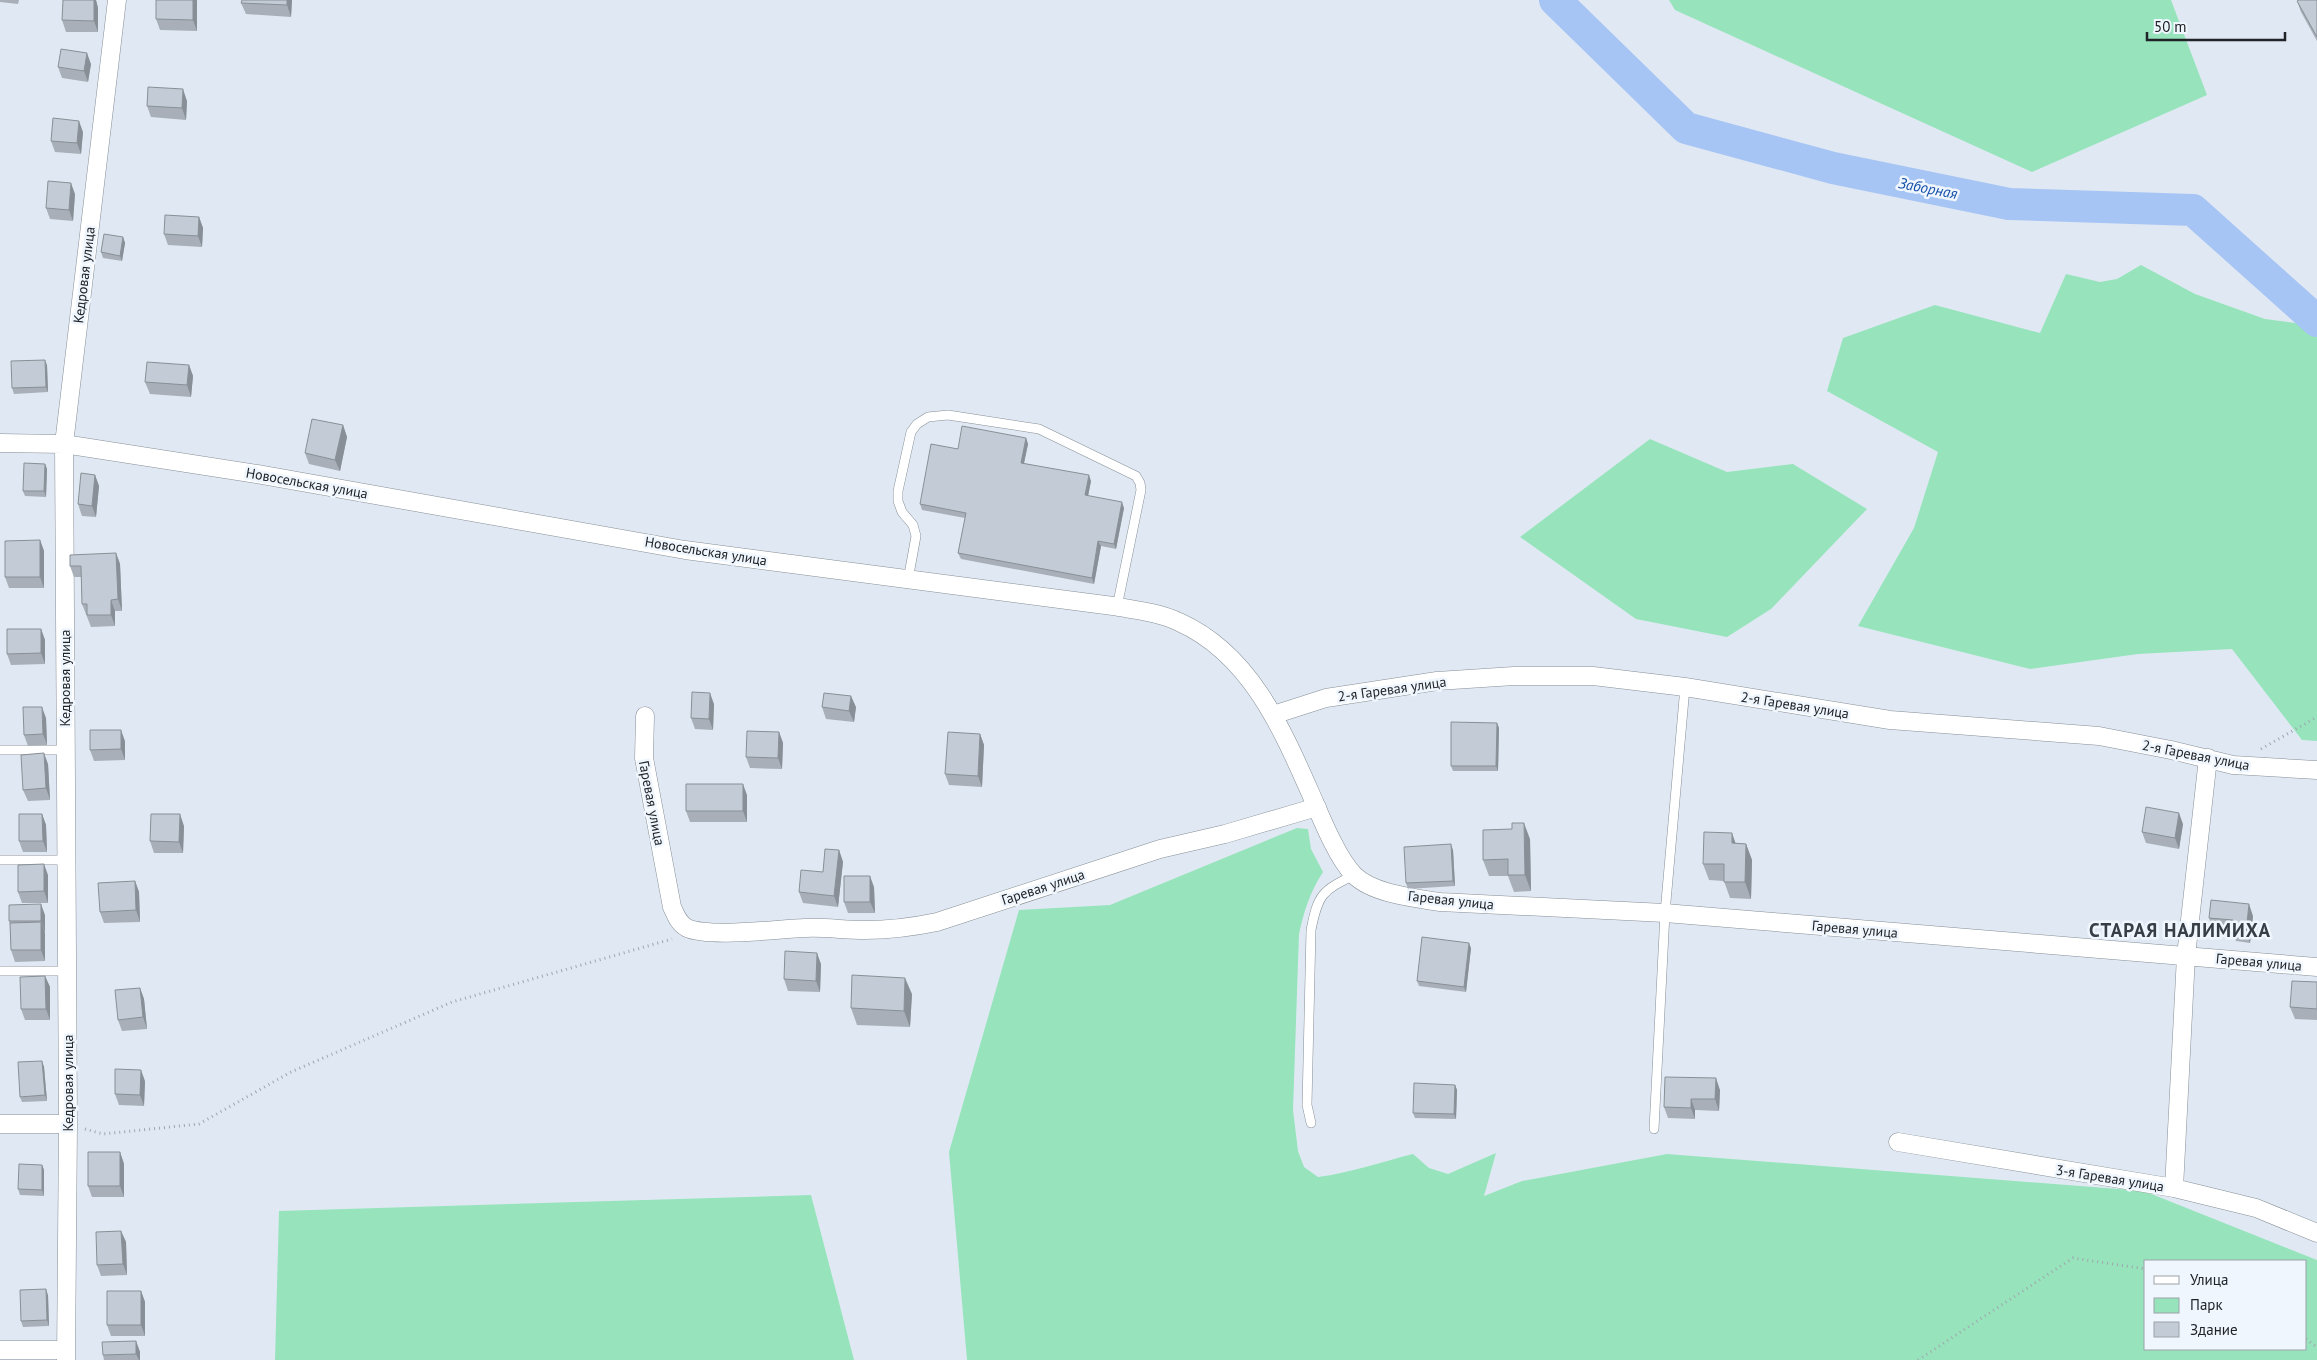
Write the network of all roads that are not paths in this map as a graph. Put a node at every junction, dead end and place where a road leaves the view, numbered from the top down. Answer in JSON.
{"nodes":[{"id":1,"x":117,"y":0,"type":"edge"},
{"id":2,"x":0,"y":443,"type":"edge"},
{"id":3,"x":64,"y":444,"type":"junction"},
{"id":4,"x":908,"y":580,"type":"junction"},
{"id":5,"x":1117,"y":607,"type":"junction"},
{"id":6,"x":1685,"y":687,"type":"junction"},
{"id":7,"x":1273,"y":715,"type":"junction"},
{"id":8,"x":645,"y":716,"type":"dead end"},
{"id":9,"x":0,"y":750,"type":"edge"},
{"id":10,"x":66,"y":750,"type":"junction"},
{"id":11,"x":2208,"y":758,"type":"junction"},
{"id":12,"x":2317,"y":770,"type":"edge"},
{"id":13,"x":1317,"y":807,"type":"junction"},
{"id":14,"x":0,"y":860,"type":"edge"},
{"id":15,"x":67,"y":860,"type":"junction"},
{"id":16,"x":1354,"y":875,"type":"junction"},
{"id":17,"x":1665,"y":913,"type":"junction"},
{"id":18,"x":2186,"y":956,"type":"junction"},
{"id":19,"x":2317,"y":967,"type":"edge"},
{"id":20,"x":0,"y":971,"type":"edge"},
{"id":21,"x":67,"y":971,"type":"junction"},
{"id":22,"x":1310,"y":1123,"type":"dead end"},
{"id":23,"x":0,"y":1124,"type":"edge"},
{"id":24,"x":68,"y":1124,"type":"junction"},
{"id":25,"x":1654,"y":1129,"type":"dead end"},
{"id":26,"x":1898,"y":1142,"type":"dead end"},
{"id":27,"x":2174,"y":1188,"type":"junction"},
{"id":28,"x":2317,"y":1233,"type":"edge"},
{"id":29,"x":0,"y":1350,"type":"edge"},
{"id":30,"x":66,"y":1355,"type":"edge"}],
"edges":[{"from":1,"to":3,"type":"street","name":"Кедровая улица"},
{"from":2,"to":3,"type":"street","name":"Новосельская улица"},
{"from":3,"to":4,"type":"street","name":"Новосельская улица"},
{"from":3,"to":10,"type":"street","name":"Кедровая улица"},
{"from":4,"to":5,"type":"street","name":"Новосельская улица"},
{"from":4,"to":5,"type":"lane"},
{"from":5,"to":7,"type":"street","name":"Новосельская улица"},
{"from":6,"to":7,"type":"street","name":"2-я Гаревая улица"},
{"from":6,"to":11,"type":"street","name":"2-я Гаревая улица"},
{"from":6,"to":17,"type":"lane"},
{"from":7,"to":13,"type":"street","name":"Новосельская улица"},
{"from":8,"to":13,"type":"street","name":"Гаревая улица"},
{"from":9,"to":10,"type":"lane"},
{"from":10,"to":15,"type":"street","name":"Кедровая улица"},
{"from":11,"to":12,"type":"street","name":"2-я Гаревая улица"},
{"from":11,"to":18,"type":"street"},
{"from":13,"to":16,"type":"street","name":"Гаревая улица"},
{"from":14,"to":15,"type":"lane"},
{"from":15,"to":21,"type":"street","name":"Кедровая улица"},
{"from":16,"to":17,"type":"street","name":"Гаревая улица"},
{"from":16,"to":22,"type":"lane"},
{"from":17,"to":18,"type":"street","name":"Гаревая улица"},
{"from":17,"to":25,"type":"lane"},
{"from":18,"to":19,"type":"street","name":"Гаревая улица"},
{"from":18,"to":27,"type":"street"},
{"from":20,"to":21,"type":"lane"},
{"from":21,"to":24,"type":"street","name":"Кедровая улица"},
{"from":23,"to":24,"type":"street"},
{"from":24,"to":30,"type":"street","name":"Кедровая улица"},
{"from":26,"to":27,"type":"street","name":"3-я Гаревая улица"},
{"from":27,"to":28,"type":"street","name":"3-я Гаревая улица"},
{"from":29,"to":30,"type":"street"}]}
